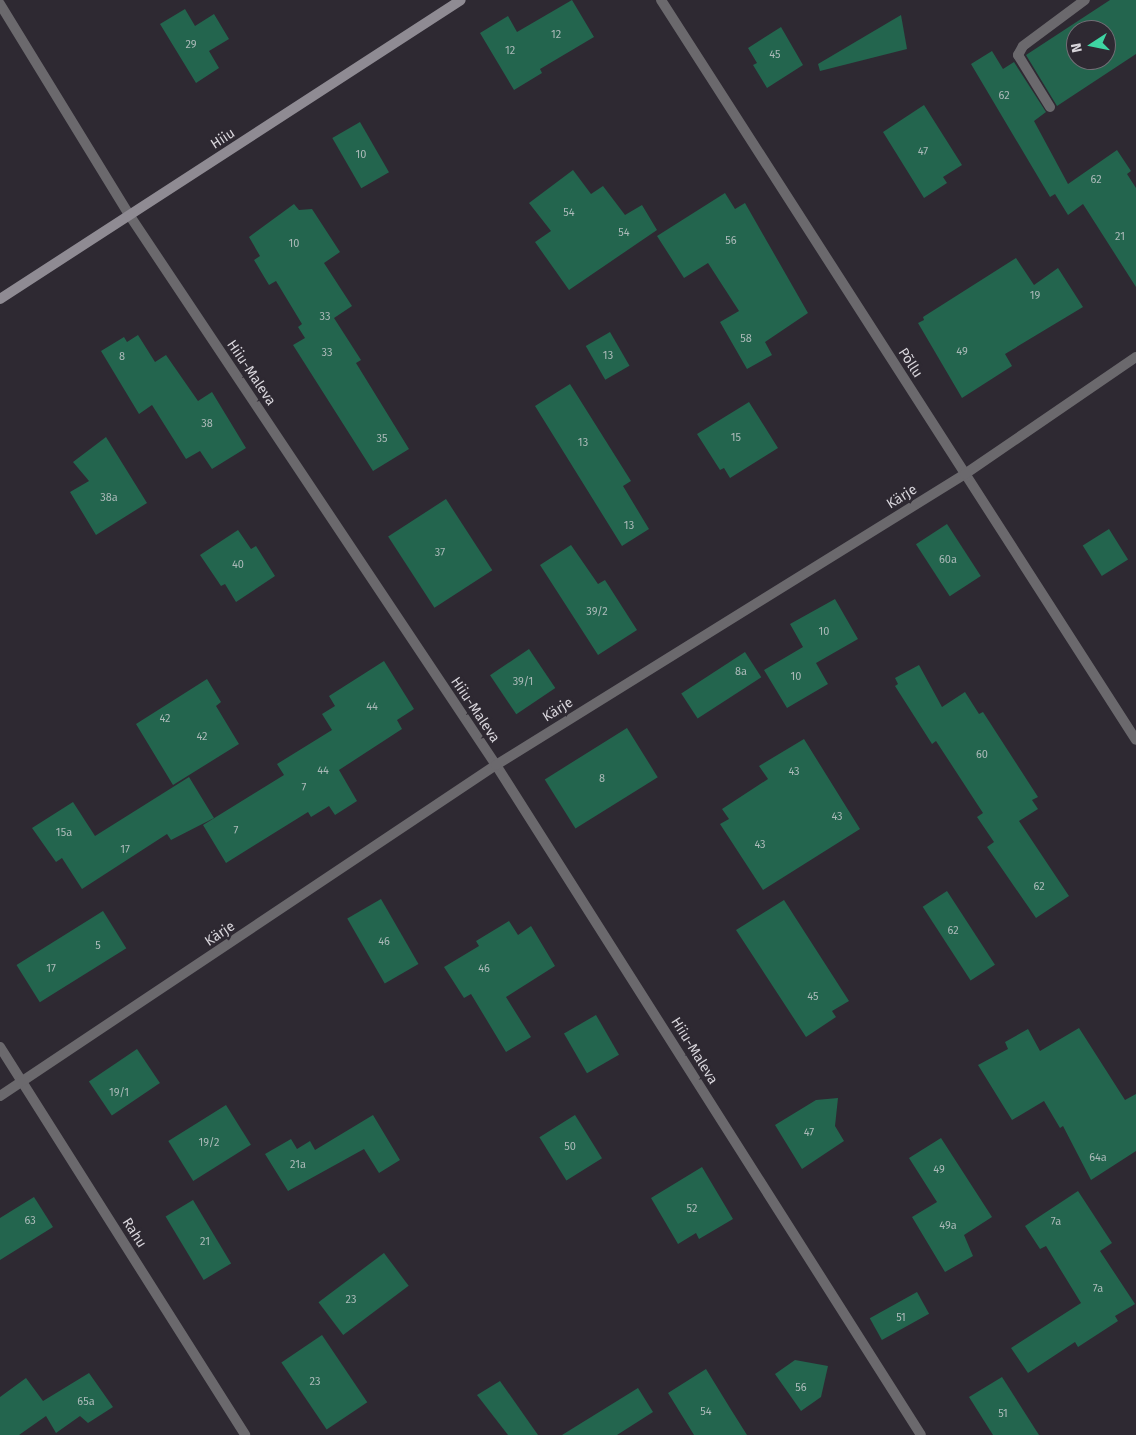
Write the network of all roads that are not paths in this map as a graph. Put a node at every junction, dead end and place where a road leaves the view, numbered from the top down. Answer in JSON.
{"nodes":[{"id":1,"x":461,"y":0,"type":"edge"},
{"id":2,"x":661,"y":0,"type":"edge"},
{"id":3,"x":1085,"y":0,"type":"edge"},
{"id":4,"x":0,"y":4,"type":"edge"},
{"id":5,"x":1050,"y":107,"type":"dead end"},
{"id":6,"x":130,"y":216,"type":"junction"},
{"id":7,"x":0,"y":299,"type":"edge"},
{"id":8,"x":1136,"y":357,"type":"edge"},
{"id":9,"x":965,"y":474,"type":"junction"},
{"id":10,"x":1136,"y":740,"type":"edge"},
{"id":11,"x":496,"y":765,"type":"junction"},
{"id":12,"x":0,"y":1047,"type":"edge"},
{"id":13,"x":23,"y":1082,"type":"junction"},
{"id":14,"x":0,"y":1096,"type":"edge"},
{"id":15,"x":245,"y":1435,"type":"edge"},
{"id":16,"x":921,"y":1435,"type":"edge"}],
"edges":[{"from":1,"to":6,"type":"street","name":"Hiiu"},
{"from":2,"to":9,"type":"street","name":"Põllu"},
{"from":3,"to":5,"type":"street"},
{"from":4,"to":6,"type":"street","name":"Hiiu-Maleva"},
{"from":6,"to":7,"type":"street","name":"Hiiu"},
{"from":6,"to":11,"type":"street","name":"Hiiu-Maleva"},
{"from":8,"to":9,"type":"street","name":"Kärje"},
{"from":9,"to":10,"type":"street","name":"Põllu"},
{"from":9,"to":11,"type":"street","name":"Kärje"},
{"from":11,"to":13,"type":"street","name":"Kärje"},
{"from":11,"to":16,"type":"street","name":"Hiiu-Maleva"},
{"from":12,"to":13,"type":"street","name":"Rahu"},
{"from":13,"to":14,"type":"street","name":"Kärje"},
{"from":13,"to":15,"type":"street","name":"Rahu"}]}
